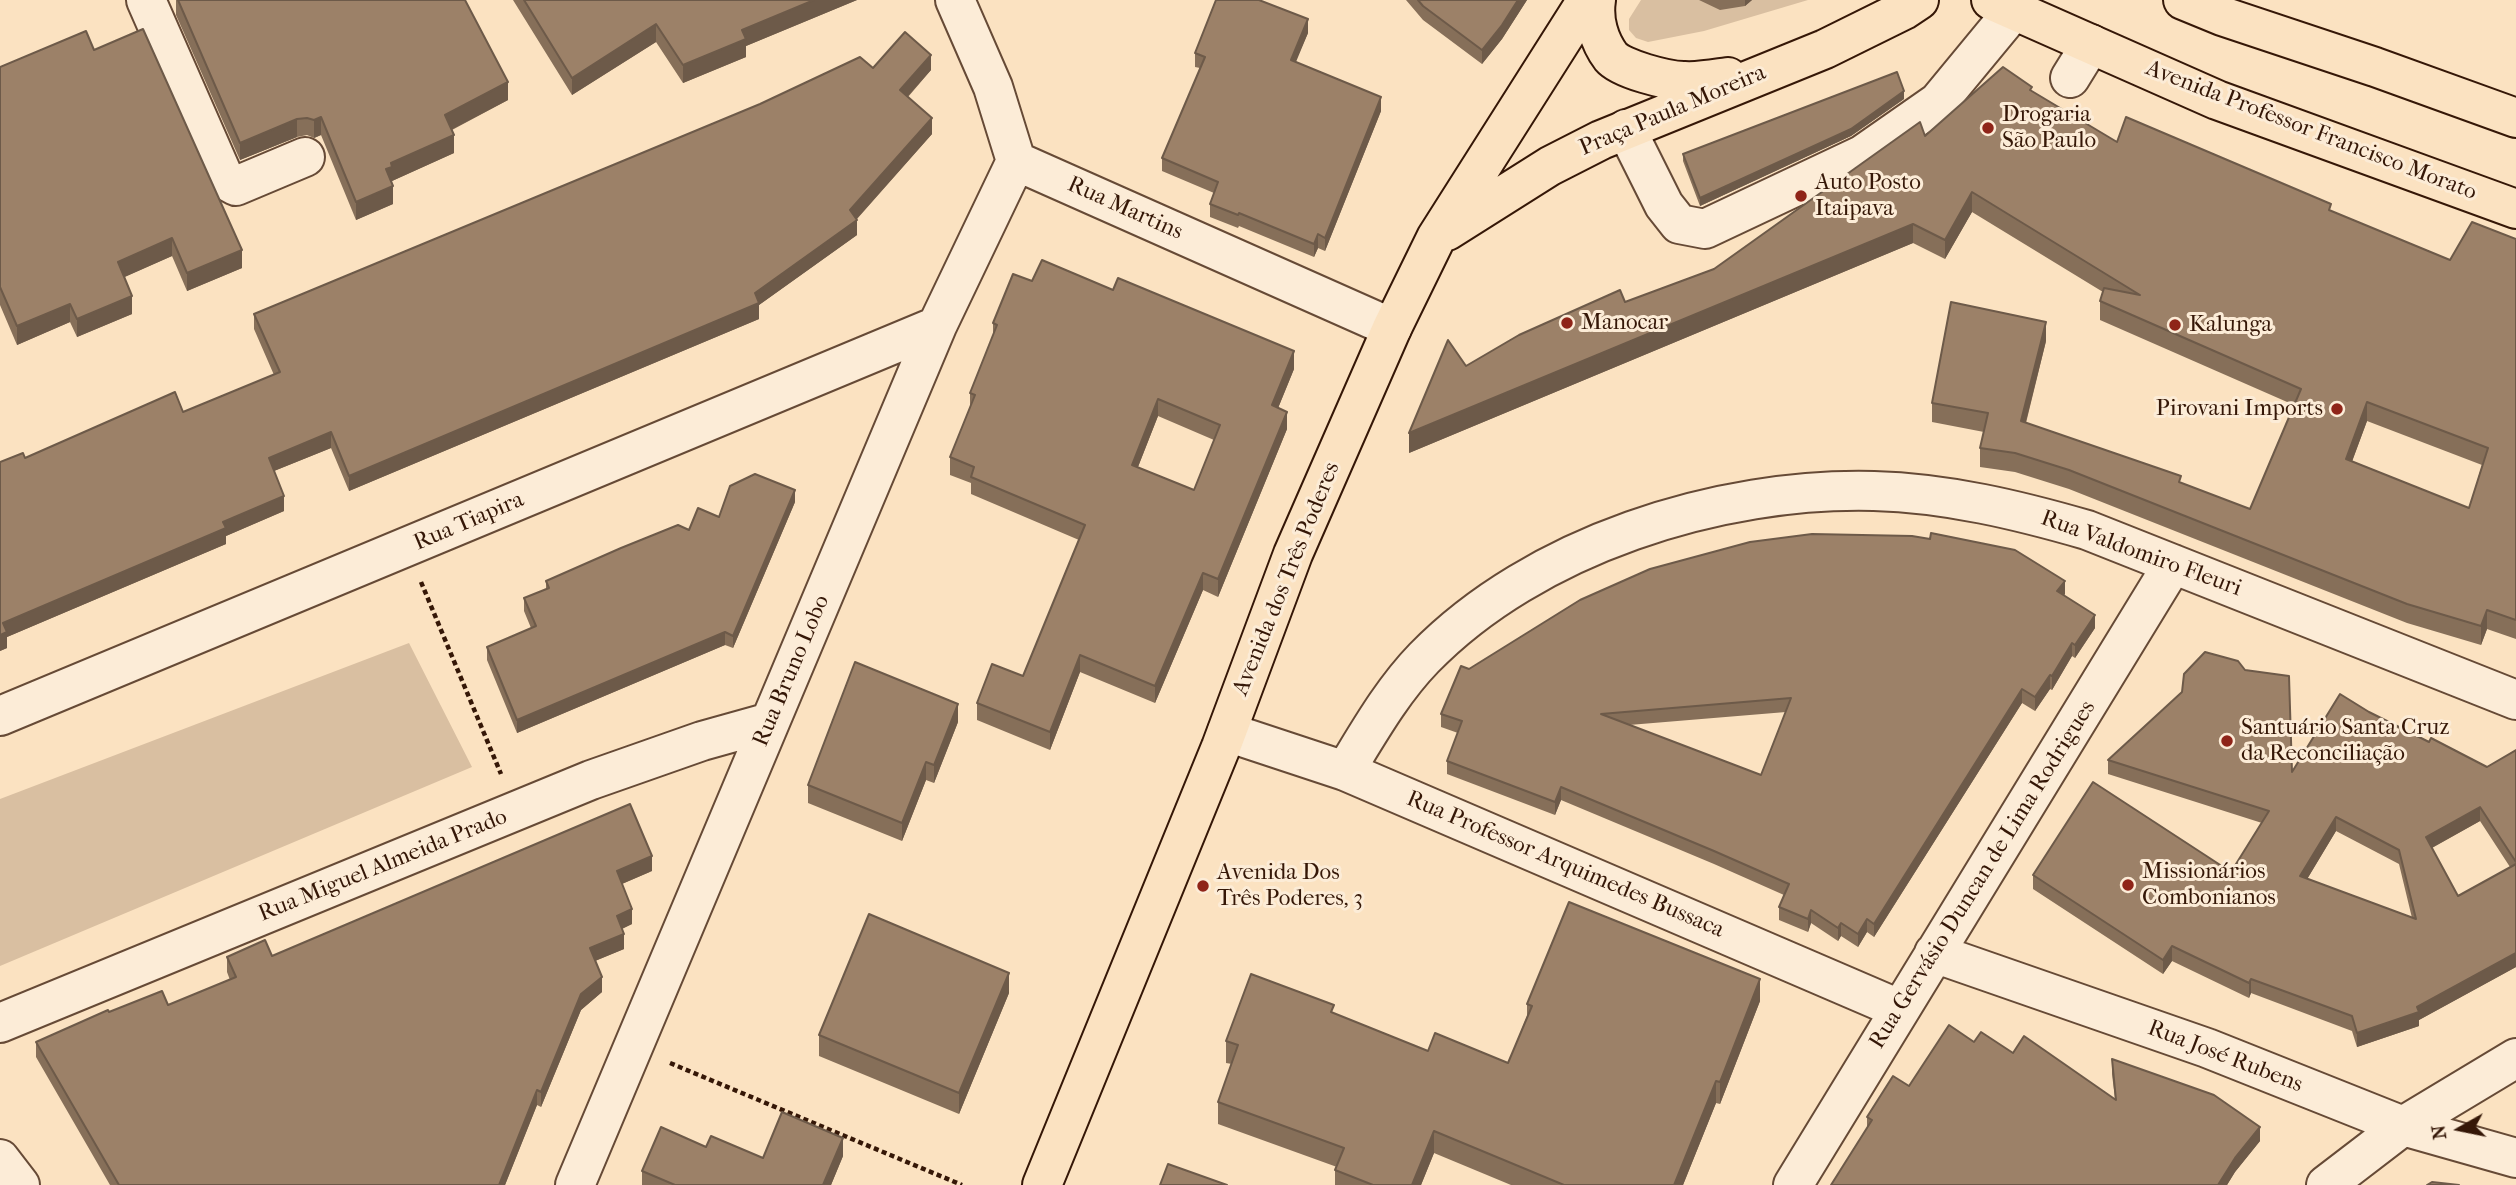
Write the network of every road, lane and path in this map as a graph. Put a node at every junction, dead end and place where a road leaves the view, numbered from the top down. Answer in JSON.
{"nodes":[{"id":1,"x":146,"y":0,"type":"edge"},
{"id":2,"x":954,"y":0,"type":"edge"},
{"id":3,"x":1587,"y":0,"type":"edge"},
{"id":4,"x":1596,"y":0,"type":"edge"},
{"id":5,"x":1919,"y":0,"type":"edge"},
{"id":6,"x":2183,"y":0,"type":"edge"},
{"id":7,"x":2002,"y":5,"type":"edge"},
{"id":8,"x":2091,"y":44,"type":"junction"},
{"id":9,"x":1761,"y":75,"type":"junction"},
{"id":10,"x":2070,"y":78,"type":"dead end"},
{"id":11,"x":2516,"y":118,"type":"edge"},
{"id":12,"x":1626,"y":130,"type":"junction"},
{"id":13,"x":305,"y":157,"type":"dead end"},
{"id":14,"x":1016,"y":161,"type":"junction"},
{"id":15,"x":2516,"y":209,"type":"edge"},
{"id":16,"x":1436,"y":238,"type":"junction"},
{"id":17,"x":937,"y":326,"type":"junction"},
{"id":18,"x":1392,"y":328,"type":"junction"},
{"id":19,"x":406,"y":548,"type":"junction"},
{"id":20,"x":2173,"y":564,"type":"junction"},
{"id":21,"x":2516,"y":700,"type":"edge"},
{"id":22,"x":0,"y":716,"type":"edge"},
{"id":23,"x":770,"y":722,"type":"junction"},
{"id":24,"x":1227,"y":732,"type":"junction"},
{"id":25,"x":1345,"y":771,"type":"junction"},
{"id":26,"x":516,"y":811,"type":"junction"},
{"id":27,"x":1934,"y":953,"type":"junction"},
{"id":28,"x":1899,"y":1009,"type":"junction"},
{"id":29,"x":0,"y":1023,"type":"edge"},
{"id":30,"x":634,"y":1047,"type":"junction"},
{"id":31,"x":2516,"y":1058,"type":"edge"},
{"id":32,"x":2403,"y":1126,"type":"junction"},
{"id":33,"x":2516,"y":1158,"type":"edge"},
{"id":34,"x":0,"y":1159,"type":"edge"},
{"id":35,"x":20,"y":1185,"type":"edge"},
{"id":36,"x":575,"y":1185,"type":"edge"},
{"id":37,"x":962,"y":1185,"type":"edge"},
{"id":38,"x":1042,"y":1185,"type":"edge"},
{"id":39,"x":1793,"y":1185,"type":"edge"},
{"id":40,"x":2326,"y":1185,"type":"edge"}],
"edges":[{"from":1,"to":13,"type":"street"},
{"from":2,"to":14,"type":"street"},
{"from":3,"to":16,"type":"main road","name":"Avenida dos Três Poderes"},
{"from":4,"to":9,"type":"main road"},
{"from":5,"to":9,"type":"main road","name":"Praça Paula Moreira"},
{"from":6,"to":11,"type":"main road"},
{"from":7,"to":8,"type":"main road","name":"Avenida Professor Francisco Morato"},
{"from":7,"to":12,"type":"street"},
{"from":8,"to":10,"type":"street"},
{"from":8,"to":15,"type":"main road","name":"Avenida Professor Francisco Morato"},
{"from":9,"to":12,"type":"main road","name":"Praça Paula Moreira"},
{"from":12,"to":16,"type":"main road","name":"Praça Paula Moreira"},
{"from":14,"to":17,"type":"street","name":"Rua Bruno Lobo"},
{"from":14,"to":18,"type":"street","name":"Rua Martins"},
{"from":16,"to":18,"type":"main road","name":"Avenida dos Três Poderes"},
{"from":17,"to":19,"type":"street","name":"Rua Tiapira"},
{"from":17,"to":23,"type":"street","name":"Rua Bruno Lobo"},
{"from":18,"to":24,"type":"main road","name":"Avenida dos Três Poderes"},
{"from":19,"to":22,"type":"street","name":"Rua Tiapira"},
{"from":19,"to":26,"type":"path"},
{"from":20,"to":21,"type":"street","name":"Rua Valdomiro Fleuri"},
{"from":20,"to":25,"type":"street","name":"Rua Valdomiro Fleuri"},
{"from":20,"to":27,"type":"street","name":"Rua Gervásio Duncan de Lima Rodrigues"},
{"from":23,"to":26,"type":"street","name":"Rua Miguel Almeida Prado"},
{"from":23,"to":30,"type":"street","name":"Rua Bruno Lobo"},
{"from":24,"to":25,"type":"street","name":"Rua Professor Arquimedes Bussaca"},
{"from":24,"to":38,"type":"main road","name":"Avenida dos Três Poderes"},
{"from":25,"to":28,"type":"street","name":"Rua Professor Arquimedes Bussaca"},
{"from":26,"to":29,"type":"street","name":"Rua Miguel Almeida Prado"},
{"from":27,"to":28,"type":"street","name":"Rua Gervásio Duncan de Lima Rodrigues"},
{"from":27,"to":32,"type":"street","name":"Rua José Rubens"},
{"from":28,"to":39,"type":"street","name":"Rua Gervásio Duncan de Lima Rodrigues"},
{"from":30,"to":36,"type":"street","name":"Rua Bruno Lobo"},
{"from":30,"to":37,"type":"path"},
{"from":31,"to":32,"type":"street"},
{"from":32,"to":33,"type":"street","name":"Rua José Rubens"},
{"from":32,"to":40,"type":"street"},
{"from":34,"to":35,"type":"street"}]}
